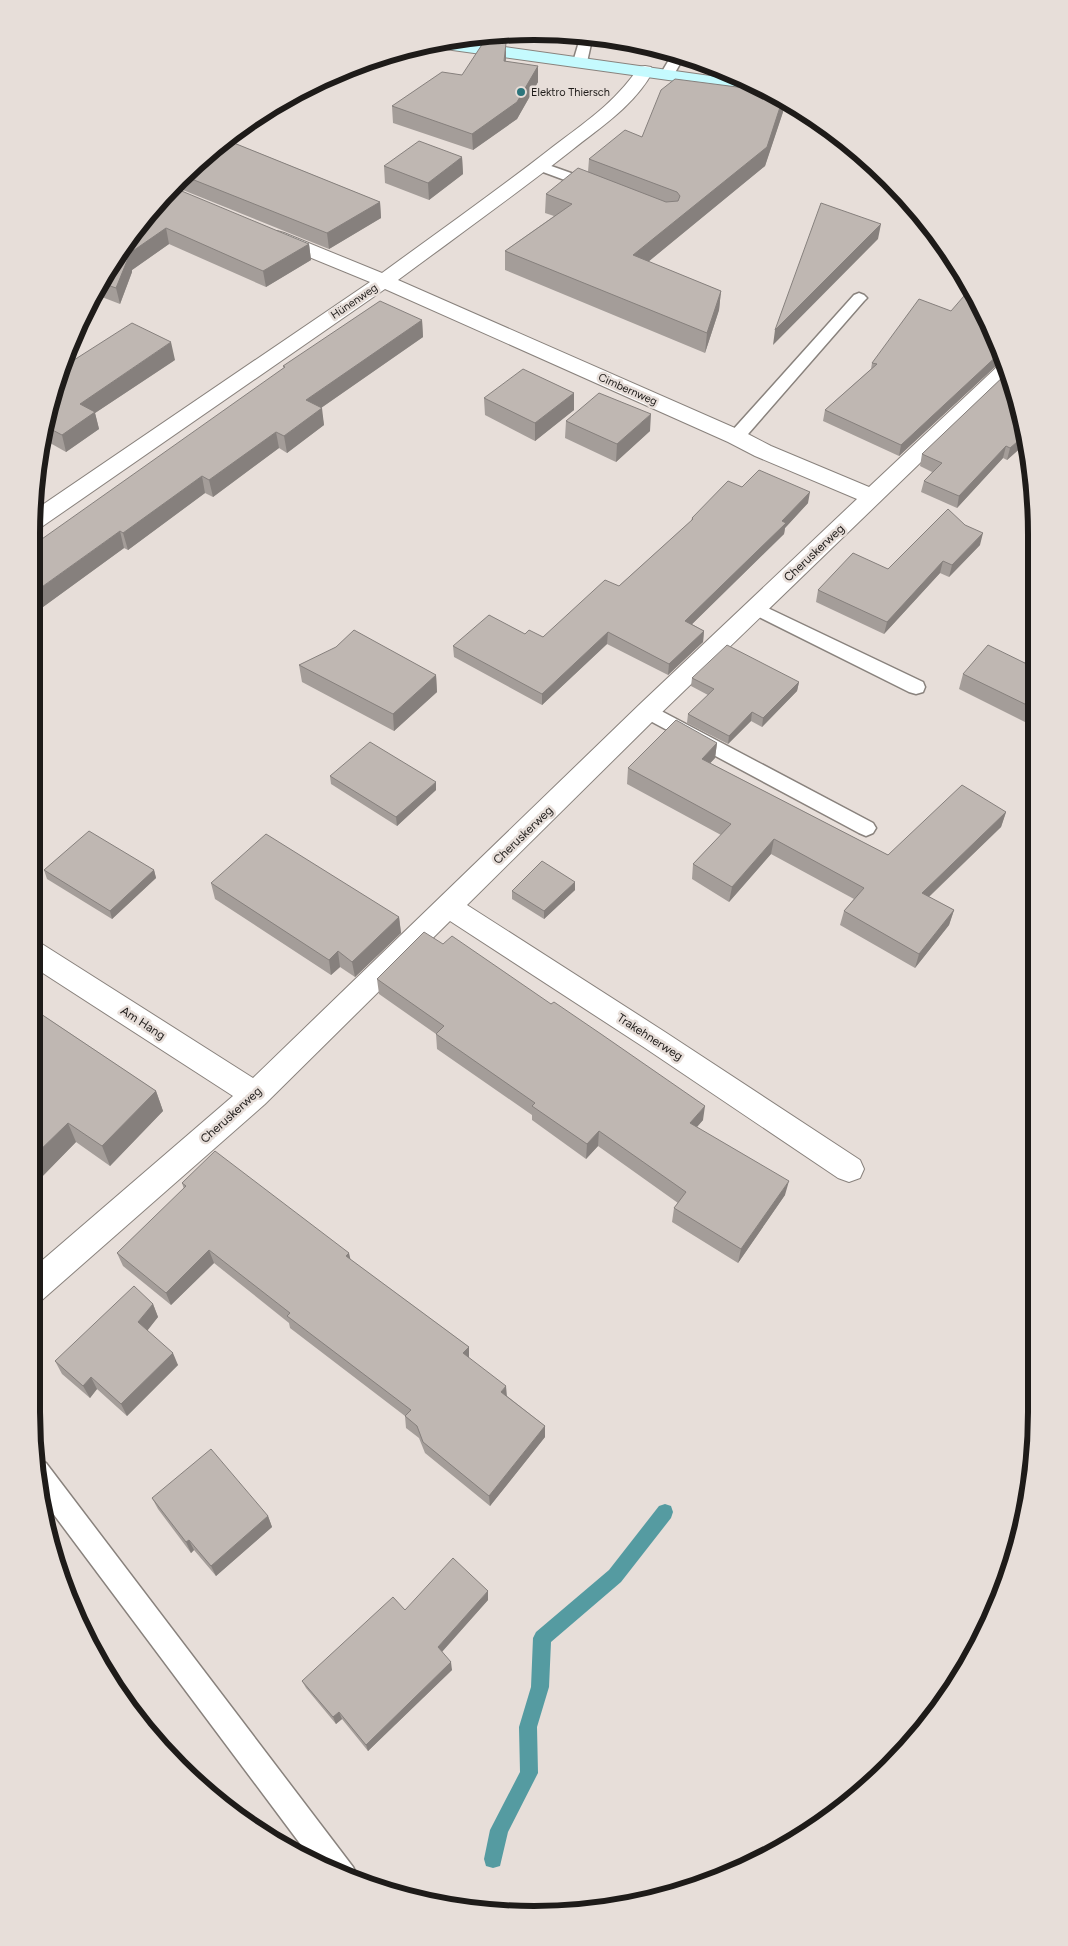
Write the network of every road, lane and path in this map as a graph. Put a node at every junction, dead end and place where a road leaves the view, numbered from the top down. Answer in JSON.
{"nodes":[{"id":1,"x":584,"y":43,"type":"edge"},
{"id":2,"x":459,"y":46,"type":"edge"},
{"id":3,"x":675,"y":61,"type":"edge"},
{"id":4,"x":580,"y":62,"type":"junction"},
{"id":5,"x":645,"y":71,"type":"junction"},
{"id":6,"x":667,"y":74,"type":"junction"},
{"id":7,"x":737,"y":84,"type":"edge"},
{"id":8,"x":540,"y":166,"type":"junction"},
{"id":9,"x":605,"y":191,"type":"edge"},
{"id":10,"x":258,"y":229,"type":"edge"},
{"id":11,"x":384,"y":281,"type":"junction"},
{"id":12,"x":859,"y":298,"type":"dead end"},
{"id":13,"x":1001,"y":373,"type":"edge"},
{"id":14,"x":736,"y":437,"type":"junction"},
{"id":15,"x":873,"y":497,"type":"junction"},
{"id":16,"x":41,"y":511,"type":"edge"},
{"id":17,"x":755,"y":608,"type":"junction"},
{"id":18,"x":916,"y":687,"type":"dead end"},
{"id":19,"x":648,"y":711,"type":"junction"},
{"id":20,"x":866,"y":828,"type":"dead end"},
{"id":21,"x":448,"y":907,"type":"junction"},
{"id":22,"x":40,"y":957,"type":"edge"},
{"id":23,"x":255,"y":1094,"type":"junction"},
{"id":24,"x":849,"y":1169,"type":"dead end"},
{"id":25,"x":40,"y":1282,"type":"edge"},
{"id":26,"x":45,"y":1483,"type":"edge"},
{"id":27,"x":332,"y":1862,"type":"edge"}],
"edges":[{"from":1,"to":4,"type":"lane"},
{"from":2,"to":4,"type":"main road"},
{"from":3,"to":6,"type":"lane"},
{"from":4,"to":5,"type":"main road"},
{"from":5,"to":6,"type":"main road"},
{"from":5,"to":8,"type":"street","name":"Hünenweg"},
{"from":6,"to":7,"type":"main road"},
{"from":8,"to":9,"type":"lane"},
{"from":8,"to":11,"type":"street","name":"Hünenweg"},
{"from":10,"to":11,"type":"street","name":"Cimbernweg"},
{"from":11,"to":14,"type":"street","name":"Cimbernweg"},
{"from":11,"to":16,"type":"street","name":"Hünenweg"},
{"from":12,"to":14,"type":"lane"},
{"from":13,"to":15,"type":"street","name":"Cheruskerweg"},
{"from":14,"to":15,"type":"street","name":"Cimbernweg"},
{"from":15,"to":17,"type":"street","name":"Cheruskerweg"},
{"from":17,"to":18,"type":"lane"},
{"from":17,"to":19,"type":"street","name":"Cheruskerweg"},
{"from":19,"to":20,"type":"lane"},
{"from":19,"to":21,"type":"street","name":"Cheruskerweg"},
{"from":21,"to":23,"type":"street","name":"Cheruskerweg"},
{"from":21,"to":24,"type":"street","name":"Trakehnerweg"},
{"from":22,"to":23,"type":"street","name":"Am Hang"},
{"from":23,"to":25,"type":"street","name":"Cheruskerweg"},
{"from":26,"to":27,"type":"lane"}]}
